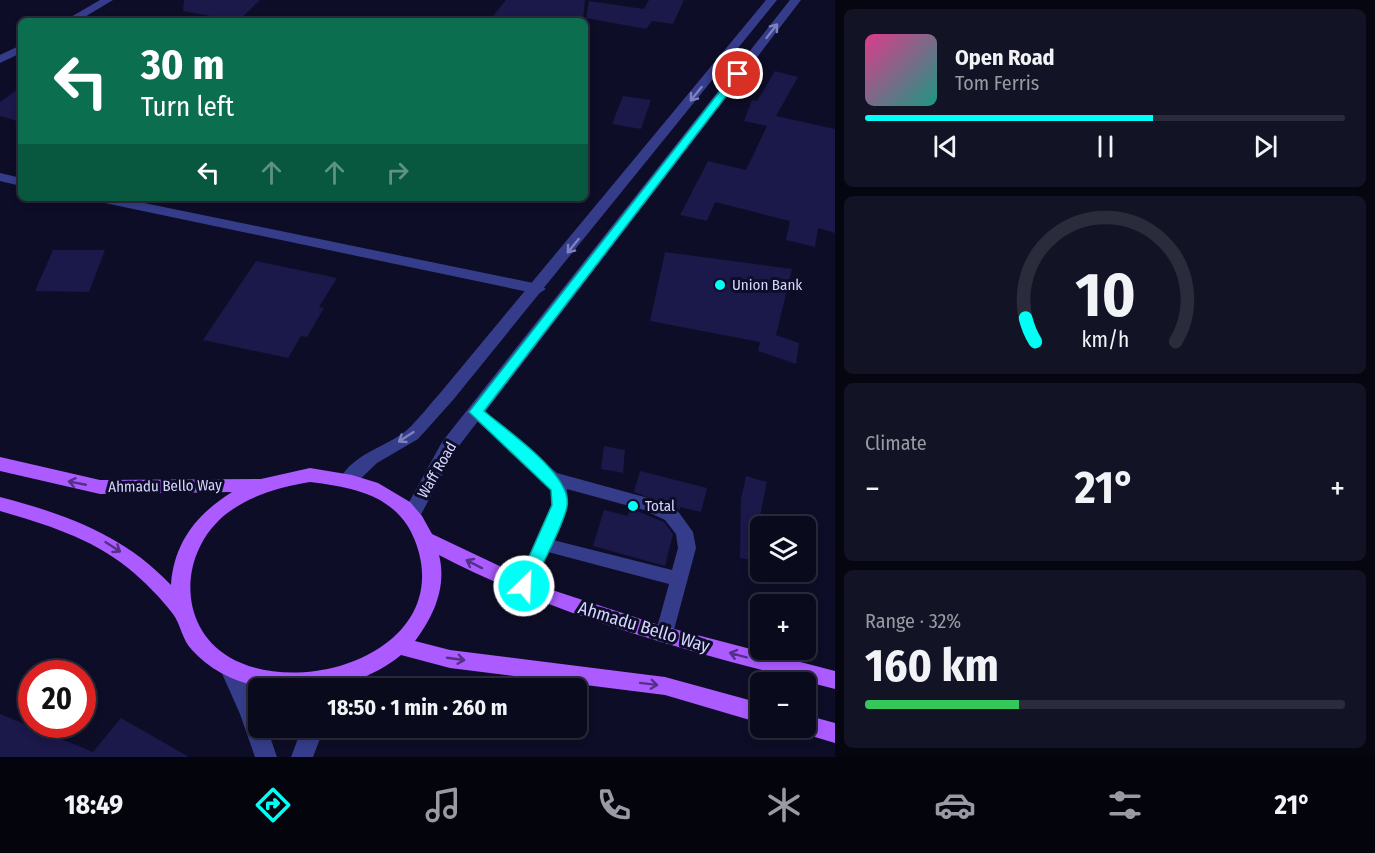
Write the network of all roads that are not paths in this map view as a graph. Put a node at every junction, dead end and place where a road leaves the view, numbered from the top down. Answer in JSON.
{"nodes":[{"id":1,"x":108,"y":0,"type":"edge"},
{"id":2,"x":772,"y":0,"type":"edge"},
{"id":3,"x":796,"y":0,"type":"edge"},
{"id":4,"x":75,"y":18,"type":"edge"},
{"id":5,"x":18,"y":50,"type":"edge"},
{"id":6,"x":0,"y":60,"type":"edge"},
{"id":7,"x":0,"y":177,"type":"edge"},
{"id":8,"x":18,"y":181,"type":"edge"},
{"id":9,"x":115,"y":201,"type":"edge"},
{"id":10,"x":538,"y":288,"type":"junction"},
{"id":11,"x":476,"y":412,"type":"junction"},
{"id":12,"x":0,"y":464,"type":"edge"},
{"id":13,"x":552,"y":478,"type":"junction"},
{"id":14,"x":349,"y":479,"type":"junction"},
{"id":15,"x":261,"y":485,"type":"junction"},
{"id":16,"x":0,"y":504,"type":"edge"},
{"id":17,"x":411,"y":515,"type":"junction"},
{"id":18,"x":427,"y":540,"type":"junction"},
{"id":19,"x":543,"y":544,"type":"junction"},
{"id":20,"x":679,"y":579,"type":"junction"},
{"id":21,"x":524,"y":586,"type":"junction"},
{"id":22,"x":181,"y":609,"type":"junction"},
{"id":23,"x":664,"y":635,"type":"junction"},
{"id":24,"x":399,"y":646,"type":"junction"},
{"id":25,"x":366,"y":668,"type":"junction"},
{"id":26,"x":230,"y":669,"type":"junction"},
{"id":27,"x":350,"y":678,"type":"edge"},
{"id":28,"x":835,"y":680,"type":"edge"},
{"id":29,"x":750,"y":710,"type":"edge"},
{"id":30,"x":816,"y":728,"type":"edge"},
{"id":31,"x":835,"y":733,"type":"edge"},
{"id":32,"x":309,"y":738,"type":"edge"},
{"id":33,"x":266,"y":757,"type":"edge"},
{"id":34,"x":302,"y":757,"type":"edge"}],
"edges":[{"from":1,"to":4,"type":"street"},
{"from":2,"to":10,"type":"street","one_way":true},
{"from":11,"to":3,"type":"street","name":"Waff Road","one_way":true},
{"from":5,"to":6,"type":"street"},
{"from":7,"to":8,"type":"street"},
{"from":9,"to":10,"type":"street"},
{"from":10,"to":14,"type":"street","one_way":true},
{"from":11,"to":13,"type":"lane"},
{"from":11,"to":17,"type":"street","name":"Waff Road"},
{"from":15,"to":12,"type":"main road","name":"Ahmadu Bello Way","one_way":true},
{"from":13,"to":19,"type":"lane"},
{"from":13,"to":20,"type":"lane"},
{"from":14,"to":15,"type":"main road"},
{"from":14,"to":17,"type":"main road"},
{"from":15,"to":22,"type":"main road"},
{"from":16,"to":22,"type":"main road","one_way":true},
{"from":17,"to":18,"type":"main road"},
{"from":21,"to":18,"type":"main road","name":"Ahmadu Bello Way","one_way":true},
{"from":18,"to":24,"type":"main road"},
{"from":19,"to":20,"type":"lane"},
{"from":19,"to":21,"type":"lane"},
{"from":20,"to":23,"type":"lane"},
{"from":21,"to":23,"type":"main road","name":"Ahmadu Bello Way"},
{"from":22,"to":26,"type":"main road"},
{"from":28,"to":23,"type":"main road","name":"Ahmadu Bello Way","one_way":true},
{"from":24,"to":25,"type":"main road"},
{"from":24,"to":29,"type":"main road","one_way":true},
{"from":25,"to":26,"type":"main road"},
{"from":25,"to":27,"type":"street"},
{"from":26,"to":33,"type":"street"},
{"from":30,"to":31,"type":"main road"},
{"from":32,"to":34,"type":"street"}]}
